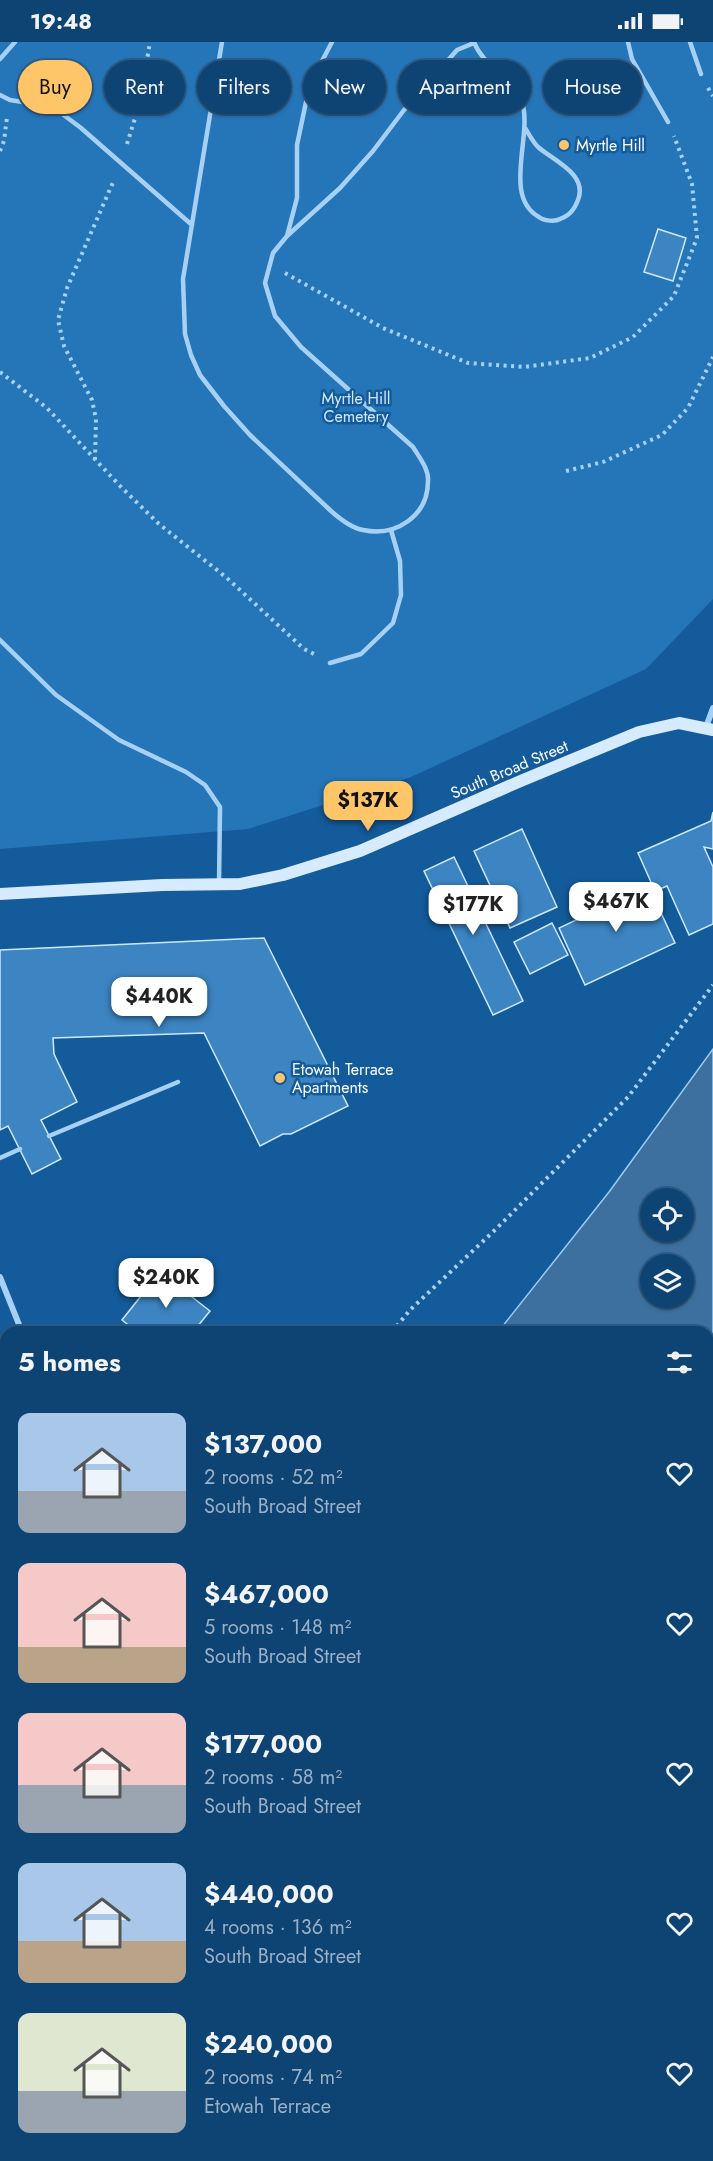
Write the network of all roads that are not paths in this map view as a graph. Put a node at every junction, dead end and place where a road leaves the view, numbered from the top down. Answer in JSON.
{"nodes":[{"id":1,"x":15,"y":42,"type":"edge"},
{"id":2,"x":222,"y":42,"type":"edge"},
{"id":3,"x":332,"y":42,"type":"edge"},
{"id":4,"x":628,"y":42,"type":"edge"},
{"id":5,"x":690,"y":42,"type":"edge"},
{"id":6,"x":474,"y":43,"type":"edge"},
{"id":7,"x":0,"y":59,"type":"edge"},
{"id":8,"x":701,"y":74,"type":"dead end"},
{"id":9,"x":0,"y":95,"type":"edge"},
{"id":10,"x":668,"y":122,"type":"road end"},
{"id":11,"x":525,"y":128,"type":"junction"},
{"id":12,"x":192,"y":225,"type":"junction"},
{"id":13,"x":287,"y":236,"type":"junction"},
{"id":14,"x":392,"y":530,"type":"junction"},
{"id":15,"x":0,"y":640,"type":"edge"},
{"id":16,"x":330,"y":663,"type":"road end"},
{"id":17,"x":713,"y":708,"type":"edge"},
{"id":18,"x":709,"y":729,"type":"edge"},
{"id":19,"x":219,"y":884,"type":"junction"},
{"id":20,"x":0,"y":894,"type":"edge"},
{"id":21,"x":178,"y":1082,"type":"dead end"},
{"id":22,"x":50,"y":1136,"type":"dead end"},
{"id":23,"x":20,"y":1149,"type":"dead end"},
{"id":24,"x":0,"y":1158,"type":"edge"},
{"id":25,"x":0,"y":1277,"type":"edge"},
{"id":26,"x":20,"y":1326,"type":"edge"}],
"edges":[{"from":1,"to":7,"type":"lane"},
{"from":2,"to":12,"type":"lane"},
{"from":3,"to":13,"type":"lane"},
{"from":4,"to":10,"type":"lane"},
{"from":5,"to":8,"type":"lane"},
{"from":6,"to":11,"type":"lane"},
{"from":6,"to":13,"type":"lane"},
{"from":9,"to":12,"type":"lane"},
{"from":11,"to":11,"type":"lane"},
{"from":12,"to":14,"type":"lane"},
{"from":13,"to":14,"type":"lane"},
{"from":14,"to":16,"type":"lane"},
{"from":15,"to":19,"type":"lane"},
{"from":17,"to":18,"type":"street"},
{"from":18,"to":19,"type":"main road","name":"South Broad Street"},
{"from":19,"to":20,"type":"main road","name":"South Broad Street"},
{"from":21,"to":22,"type":"lane"},
{"from":23,"to":24,"type":"lane"},
{"from":25,"to":26,"type":"street"}]}
